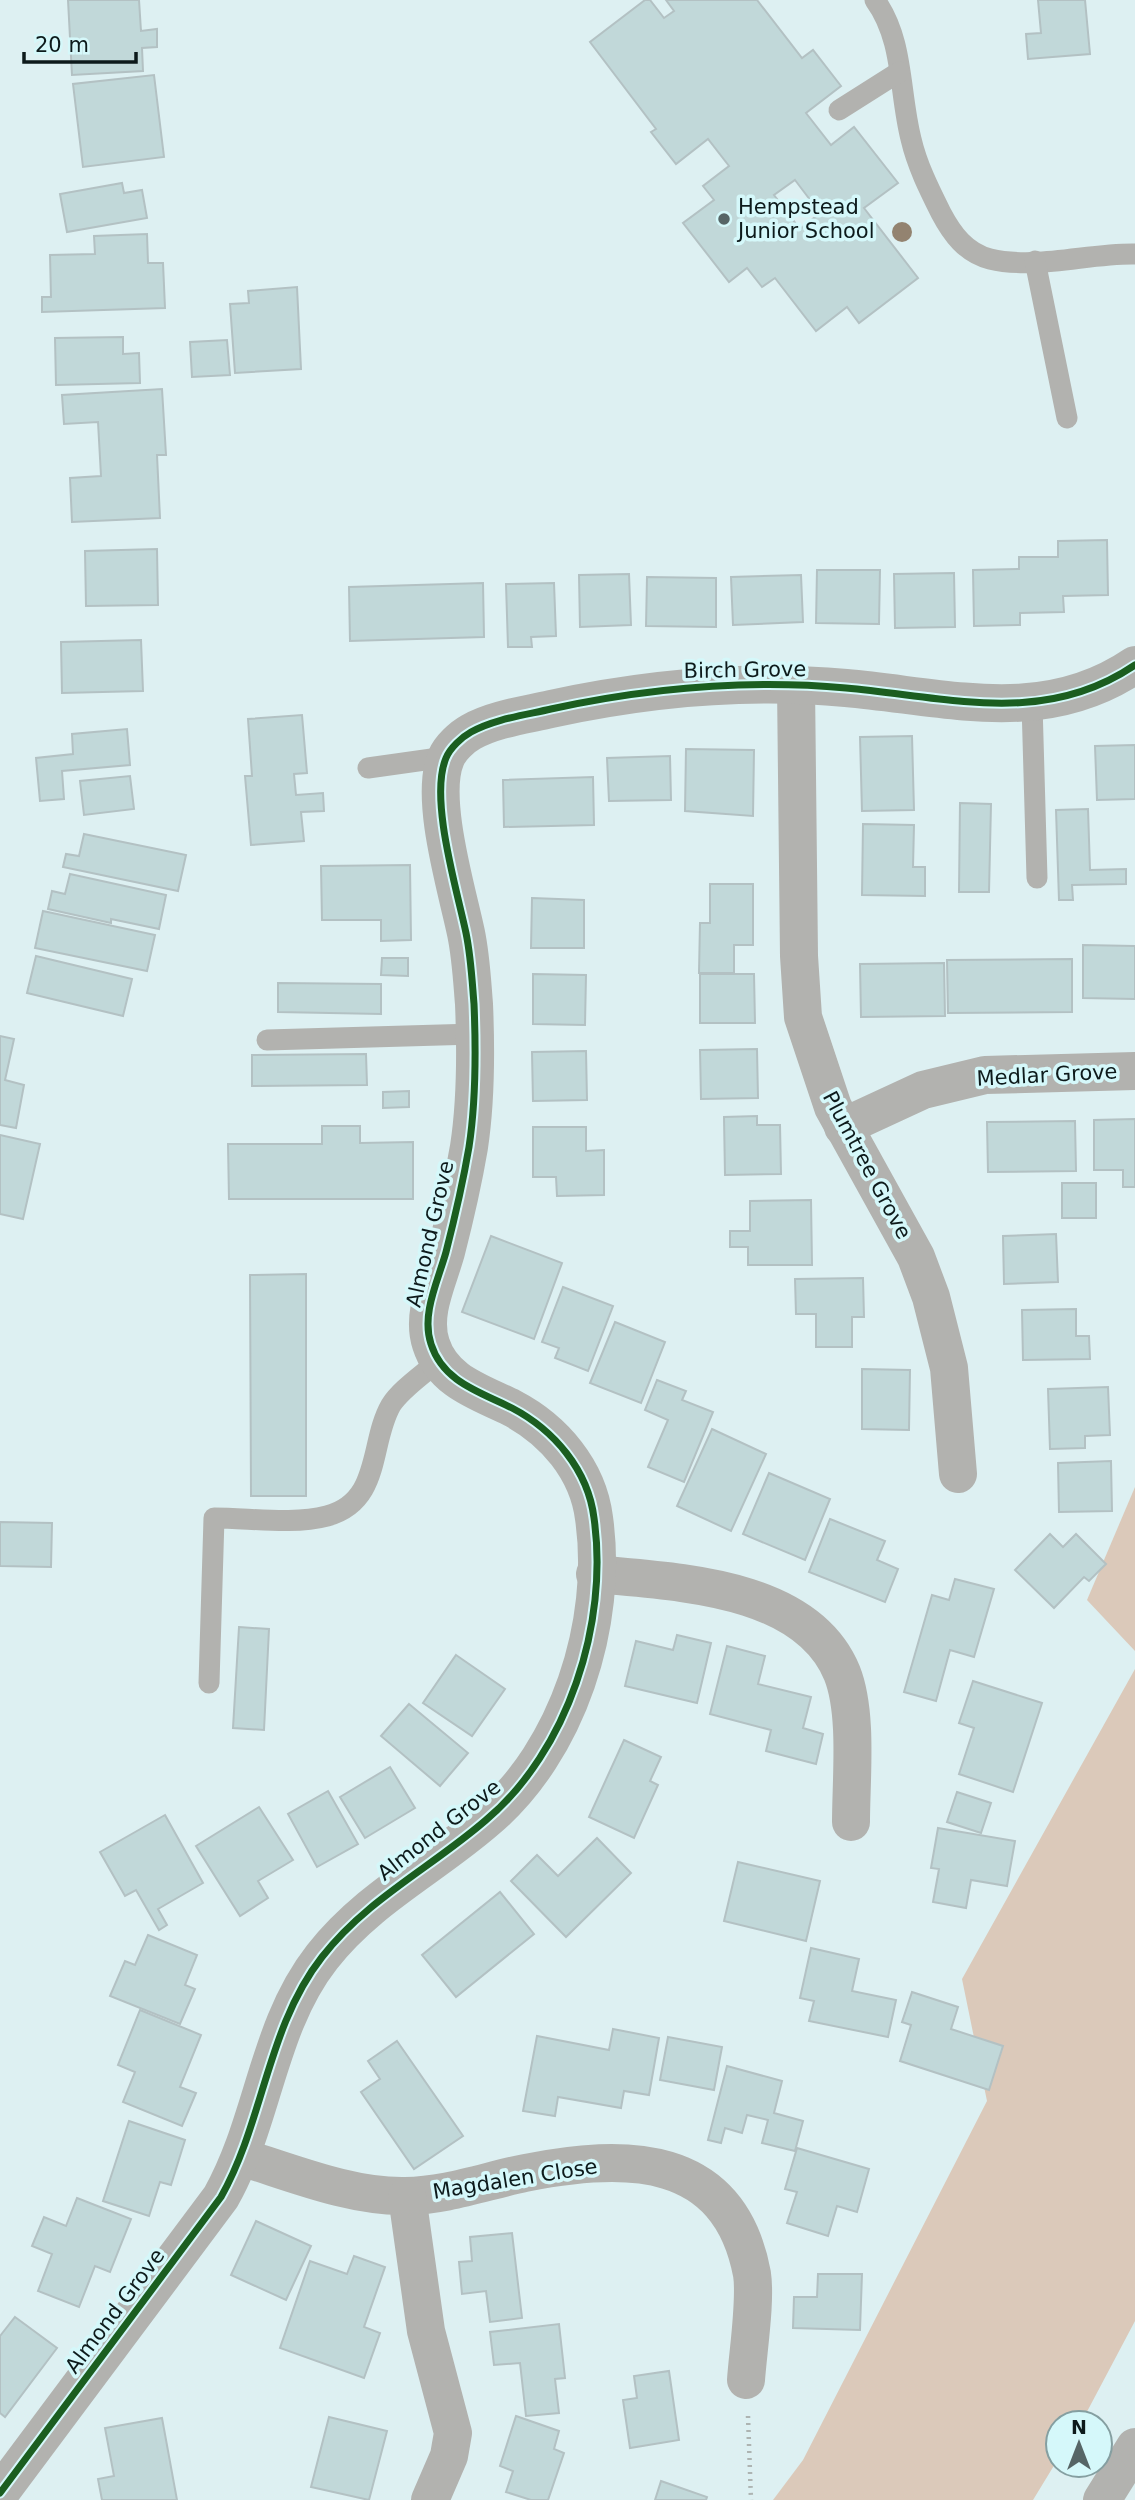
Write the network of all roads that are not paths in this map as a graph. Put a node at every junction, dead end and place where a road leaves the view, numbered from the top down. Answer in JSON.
{"nodes":[{"id":1,"x":875,"y":0,"type":"edge"},
{"id":2,"x":899,"y":72,"type":"junction"},
{"id":3,"x":839,"y":110,"type":"dead end"},
{"id":4,"x":1135,"y":254,"type":"edge"},
{"id":5,"x":1035,"y":261,"type":"junction"},
{"id":6,"x":1067,"y":418,"type":"dead end"},
{"id":7,"x":1135,"y":665,"type":"edge"},
{"id":8,"x":796,"y":685,"type":"junction"},
{"id":9,"x":1032,"y":704,"type":"junction"},
{"id":10,"x":446,"y":757,"type":"junction"},
{"id":11,"x":368,"y":768,"type":"dead end"},
{"id":12,"x":1037,"y":878,"type":"dead end"},
{"id":13,"x":475,"y":1034,"type":"junction"},
{"id":14,"x":267,"y":1040,"type":"dead end"},
{"id":15,"x":1135,"y":1071,"type":"edge"},
{"id":16,"x":842,"y":1127,"type":"junction"},
{"id":17,"x":438,"y":1361,"type":"junction"},
{"id":18,"x":958,"y":1474,"type":"dead end"},
{"id":19,"x":595,"y":1574,"type":"junction"},
{"id":20,"x":209,"y":1683,"type":"dead end"},
{"id":21,"x":851,"y":1822,"type":"dead end"},
{"id":22,"x":241,"y":2157,"type":"junction"},
{"id":23,"x":407,"y":2196,"type":"junction"},
{"id":24,"x":746,"y":2380,"type":"road end"},
{"id":25,"x":1135,"y":2447,"type":"edge"},
{"id":26,"x":0,"y":2493,"type":"edge"},
{"id":27,"x":429,"y":2500,"type":"edge"},
{"id":28,"x":1102,"y":2500,"type":"edge"}],
"edges":[{"from":1,"to":2,"type":"lane"},
{"from":2,"to":3,"type":"lane"},
{"from":2,"to":5,"type":"lane"},
{"from":4,"to":5,"type":"lane"},
{"from":5,"to":6,"type":"lane"},
{"from":7,"to":9,"type":"street","name":"Birch Grove"},
{"from":8,"to":9,"type":"street","name":"Birch Grove"},
{"from":8,"to":10,"type":"street","name":"Birch Grove"},
{"from":8,"to":16,"type":"street","name":"Plumtree Grove"},
{"from":9,"to":12,"type":"lane"},
{"from":10,"to":11,"type":"lane"},
{"from":10,"to":13,"type":"street","name":"Almond Grove"},
{"from":13,"to":14,"type":"lane"},
{"from":13,"to":17,"type":"street","name":"Almond Grove"},
{"from":15,"to":16,"type":"street","name":"Medlar Grove"},
{"from":16,"to":18,"type":"street","name":"Plumtree Grove"},
{"from":17,"to":19,"type":"street","name":"Almond Grove"},
{"from":17,"to":20,"type":"lane"},
{"from":19,"to":21,"type":"street"},
{"from":19,"to":22,"type":"street","name":"Almond Grove"},
{"from":22,"to":23,"type":"street","name":"Magdalen Close"},
{"from":22,"to":26,"type":"street","name":"Almond Grove"},
{"from":23,"to":24,"type":"street","name":"Magdalen Close"},
{"from":23,"to":27,"type":"street","name":"Magdalen Close"},
{"from":25,"to":28,"type":"street"}]}
